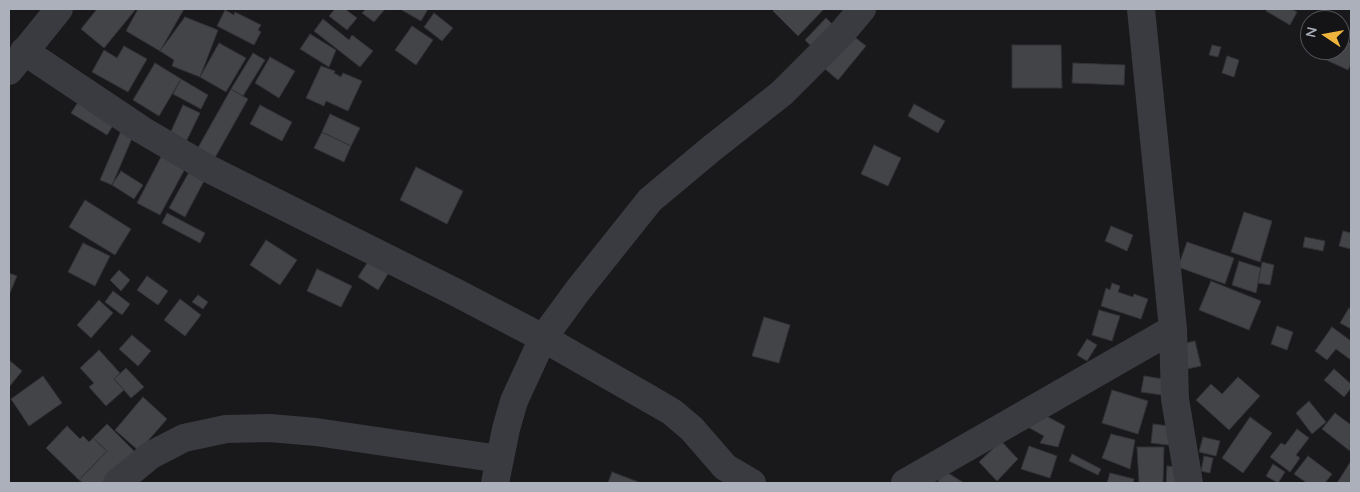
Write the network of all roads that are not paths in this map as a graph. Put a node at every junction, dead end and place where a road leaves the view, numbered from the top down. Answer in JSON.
{"nodes":[{"id":1,"x":59,"y":9,"type":"edge"},
{"id":2,"x":862,"y":9,"type":"edge"},
{"id":3,"x":1141,"y":9,"type":"edge"},
{"id":4,"x":17,"y":61,"type":"edge"},
{"id":5,"x":1173,"y":329,"type":"junction"},
{"id":6,"x":543,"y":338,"type":"junction"},
{"id":7,"x":498,"y":471,"type":"edge"},
{"id":8,"x":117,"y":483,"type":"edge"},
{"id":9,"x":752,"y":483,"type":"edge"},
{"id":10,"x":905,"y":483,"type":"edge"},
{"id":11,"x":1189,"y":483,"type":"edge"}],
"edges":[{"from":1,"to":4,"type":"street"},
{"from":2,"to":6,"type":"street"},
{"from":3,"to":5,"type":"street"},
{"from":4,"to":6,"type":"street"},
{"from":5,"to":10,"type":"street"},
{"from":5,"to":11,"type":"street"},
{"from":6,"to":7,"type":"street"},
{"from":6,"to":9,"type":"street"},
{"from":7,"to":8,"type":"street"}]}
